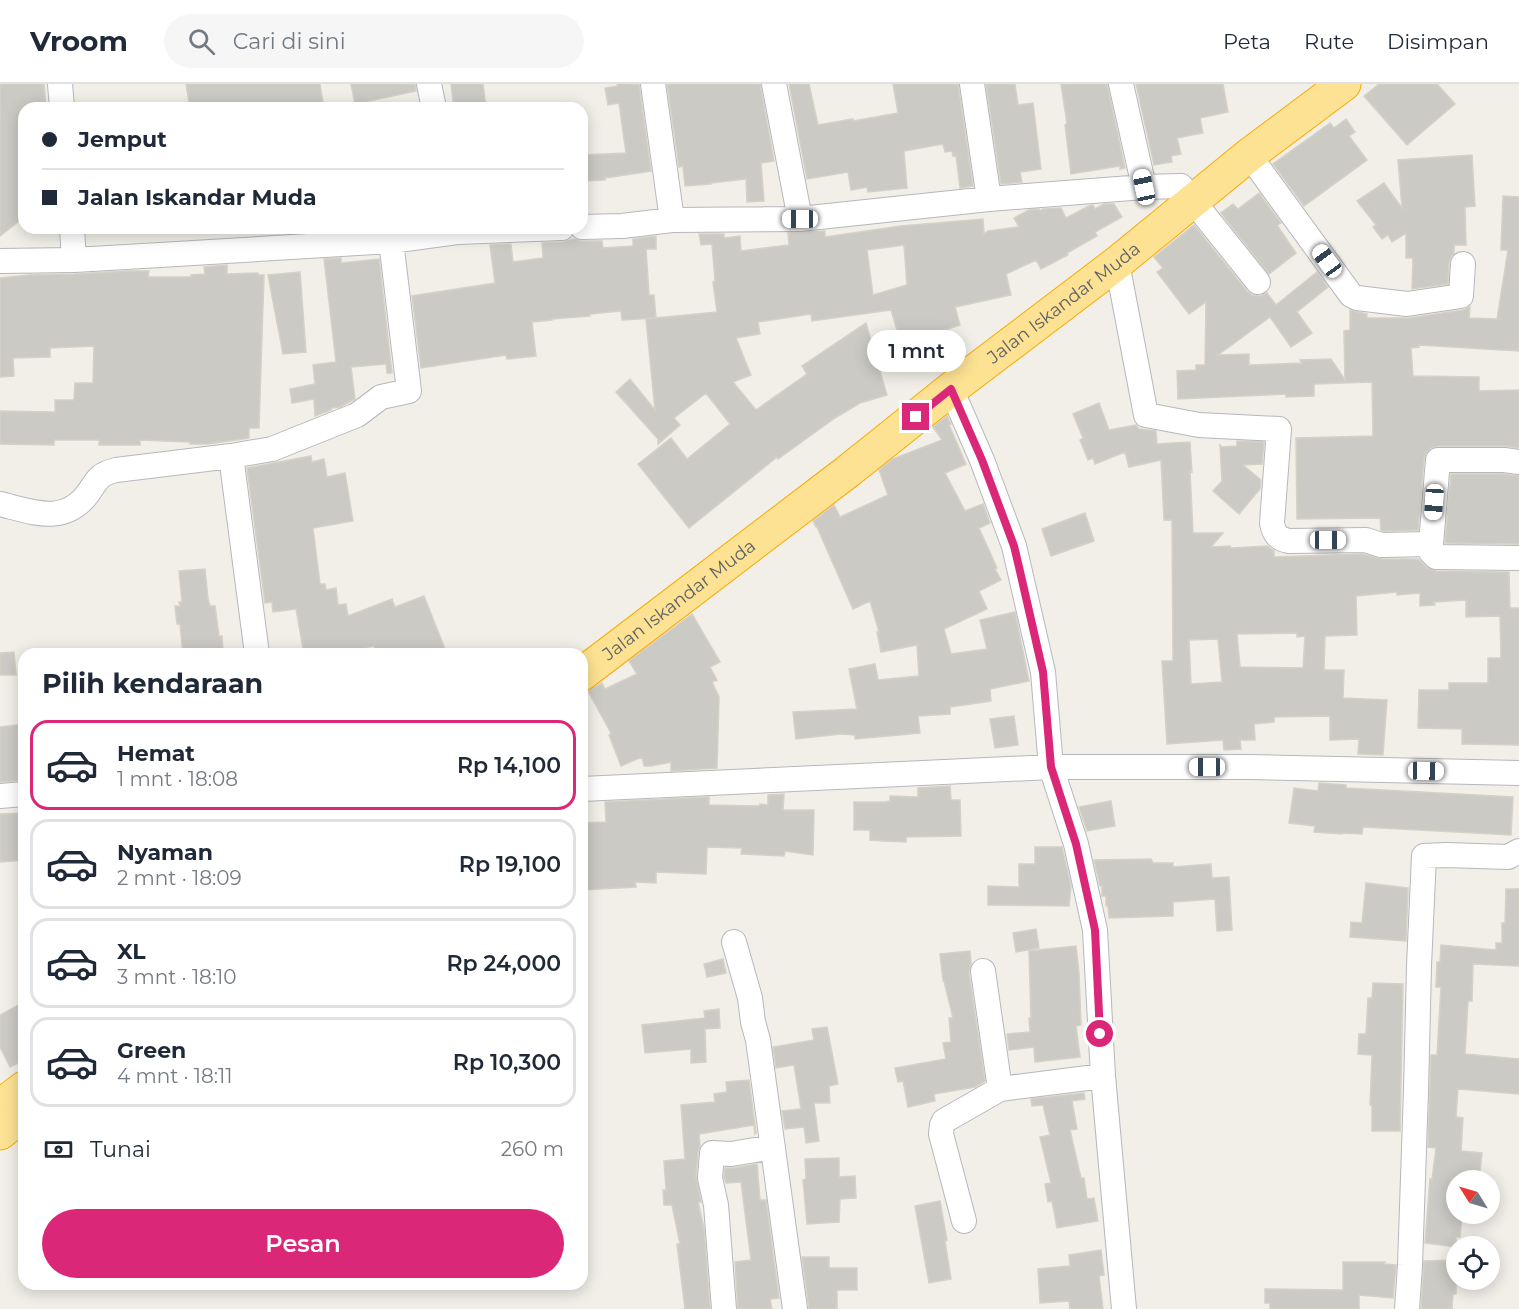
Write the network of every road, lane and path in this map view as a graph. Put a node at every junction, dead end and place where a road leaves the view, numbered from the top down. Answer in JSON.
{"nodes":[{"id":1,"x":60,"y":84,"type":"edge"},
{"id":2,"x":429,"y":84,"type":"edge"},
{"id":3,"x":653,"y":84,"type":"edge"},
{"id":4,"x":774,"y":84,"type":"edge"},
{"id":5,"x":972,"y":84,"type":"edge"},
{"id":6,"x":1121,"y":84,"type":"edge"},
{"id":7,"x":1316,"y":84,"type":"edge"},
{"id":8,"x":1344,"y":84,"type":"edge"},
{"id":9,"x":62,"y":102,"type":"edge"},
{"id":10,"x":433,"y":102,"type":"edge"},
{"id":11,"x":1249,"y":155,"type":"junction"},
{"id":12,"x":1144,"y":187,"type":"junction"},
{"id":13,"x":1186,"y":194,"type":"junction"},
{"id":14,"x":989,"y":199,"type":"junction"},
{"id":15,"x":800,"y":219,"type":"junction"},
{"id":16,"x":672,"y":220,"type":"junction"},
{"id":17,"x":588,"y":227,"type":"edge"},
{"id":18,"x":73,"y":234,"type":"edge"},
{"id":19,"x":432,"y":234,"type":"edge"},
{"id":20,"x":391,"y":241,"type":"junction"},
{"id":21,"x":75,"y":260,"type":"junction"},
{"id":22,"x":0,"y":261,"type":"edge"},
{"id":23,"x":1117,"y":263,"type":"junction"},
{"id":24,"x":1462,"y":264,"type":"dead end"},
{"id":25,"x":1258,"y":282,"type":"dead end"},
{"id":26,"x":951,"y":389,"type":"junction"},
{"id":27,"x":231,"y":456,"type":"junction"},
{"id":28,"x":1519,"y":462,"type":"edge"},
{"id":29,"x":0,"y":504,"type":"edge"},
{"id":30,"x":1431,"y":544,"type":"junction"},
{"id":31,"x":1519,"y":558,"type":"edge"},
{"id":32,"x":256,"y":648,"type":"edge"},
{"id":33,"x":586,"y":648,"type":"edge"},
{"id":34,"x":588,"y":669,"type":"edge"},
{"id":35,"x":1051,"y":767,"type":"junction"},
{"id":36,"x":1519,"y":773,"type":"edge"},
{"id":37,"x":588,"y":789,"type":"edge"},
{"id":38,"x":18,"y":794,"type":"edge"},
{"id":39,"x":0,"y":796,"type":"edge"},
{"id":40,"x":1519,"y":851,"type":"edge"},
{"id":41,"x":734,"y":942,"type":"dead end"},
{"id":42,"x":983,"y":971,"type":"dead end"},
{"id":43,"x":1103,"y":1076,"type":"junction"},
{"id":44,"x":1000,"y":1089,"type":"junction"},
{"id":45,"x":18,"y":1092,"type":"edge"},
{"id":46,"x":0,"y":1106,"type":"edge"},
{"id":47,"x":18,"y":1119,"type":"edge"},
{"id":48,"x":0,"y":1133,"type":"edge"},
{"id":49,"x":773,"y":1147,"type":"junction"},
{"id":50,"x":964,"y":1221,"type":"dead end"},
{"id":51,"x":724,"y":1309,"type":"edge"},
{"id":52,"x":795,"y":1309,"type":"edge"},
{"id":53,"x":1124,"y":1309,"type":"edge"},
{"id":54,"x":1407,"y":1309,"type":"edge"}],
"edges":[{"from":1,"to":9,"type":"street"},
{"from":2,"to":10,"type":"street"},
{"from":3,"to":16,"type":"street"},
{"from":4,"to":15,"type":"street"},
{"from":5,"to":14,"type":"street"},
{"from":6,"to":12,"type":"street"},
{"from":7,"to":13,"type":"highway","name":"Jalan Iskandar Muda"},
{"from":8,"to":11,"type":"highway","name":"Jalan Iskandar Muda"},
{"from":11,"to":13,"type":"highway","name":"Jalan Iskandar Muda"},
{"from":11,"to":24,"type":"street"},
{"from":12,"to":13,"type":"street"},
{"from":12,"to":14,"type":"street"},
{"from":13,"to":23,"type":"highway","name":"Jalan Iskandar Muda"},
{"from":13,"to":25,"type":"street"},
{"from":13,"to":33,"type":"highway","name":"Jalan Iskandar Muda"},
{"from":14,"to":15,"type":"street"},
{"from":15,"to":16,"type":"street"},
{"from":16,"to":17,"type":"street"},
{"from":18,"to":21,"type":"street"},
{"from":19,"to":20,"type":"street"},
{"from":20,"to":21,"type":"street"},
{"from":20,"to":27,"type":"street"},
{"from":21,"to":22,"type":"street"},
{"from":23,"to":26,"type":"highway","name":"Jalan Iskandar Muda"},
{"from":23,"to":30,"type":"street"},
{"from":26,"to":34,"type":"highway","name":"Jalan Iskandar Muda"},
{"from":26,"to":35,"type":"street"},
{"from":27,"to":29,"type":"street"},
{"from":27,"to":32,"type":"street"},
{"from":28,"to":30,"type":"street"},
{"from":30,"to":31,"type":"street"},
{"from":35,"to":36,"type":"street"},
{"from":35,"to":37,"type":"street"},
{"from":35,"to":43,"type":"street"},
{"from":38,"to":39,"type":"street"},
{"from":40,"to":54,"type":"street"},
{"from":41,"to":49,"type":"street"},
{"from":42,"to":44,"type":"street"},
{"from":43,"to":44,"type":"street"},
{"from":43,"to":53,"type":"street"},
{"from":44,"to":50,"type":"street"},
{"from":45,"to":46,"type":"highway"},
{"from":47,"to":48,"type":"highway"},
{"from":49,"to":51,"type":"street"},
{"from":49,"to":52,"type":"street"}]}
